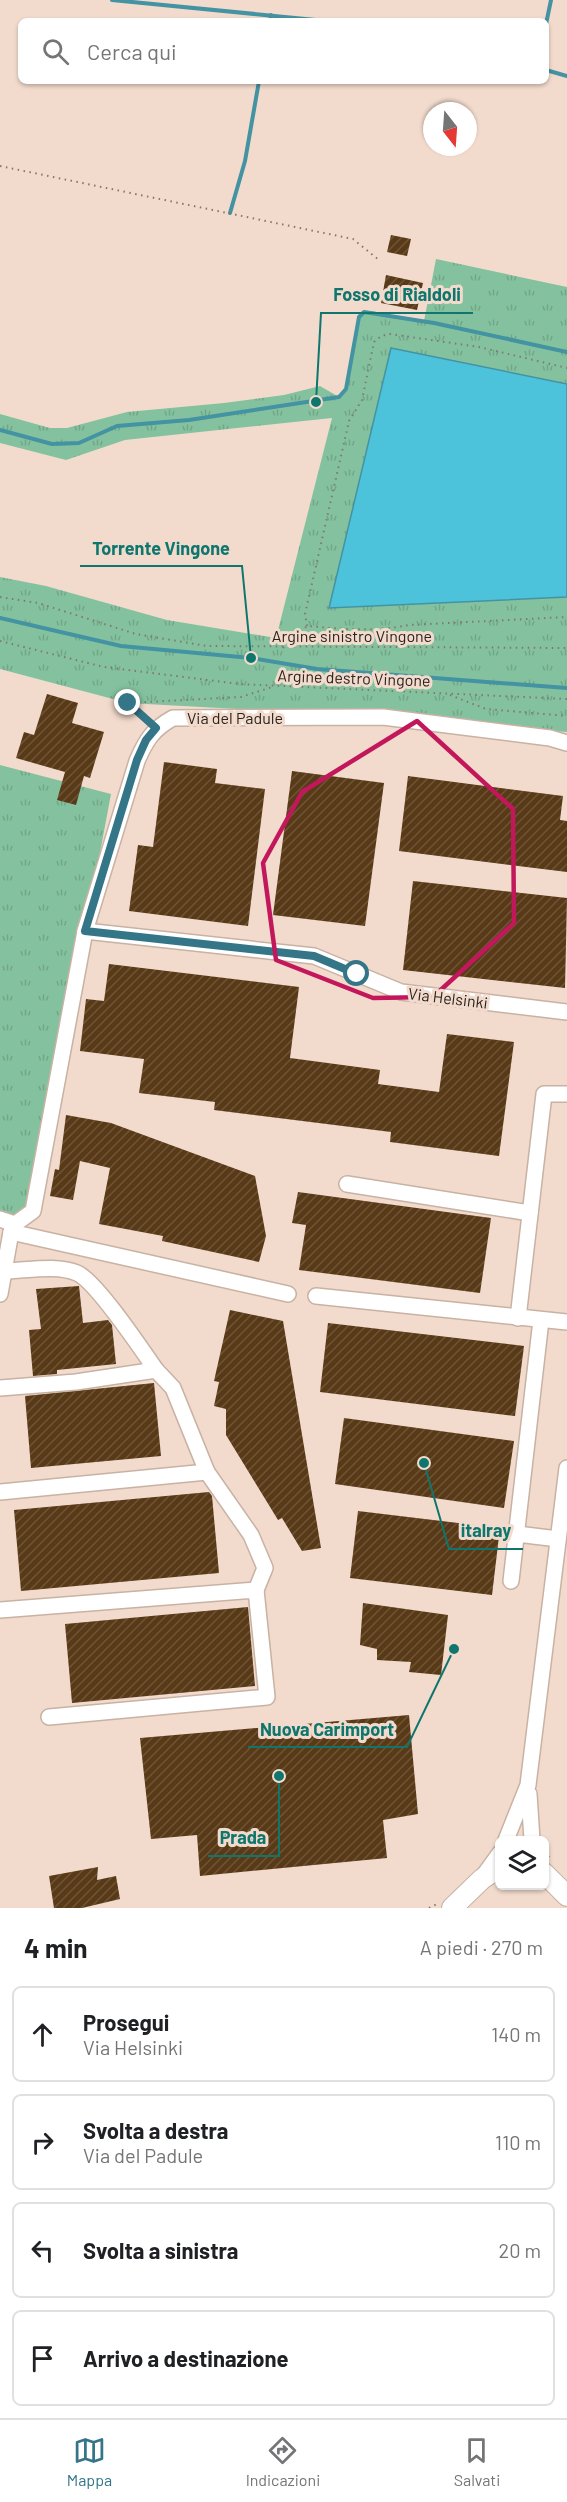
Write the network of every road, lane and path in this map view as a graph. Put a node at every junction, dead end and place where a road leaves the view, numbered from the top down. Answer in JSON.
{"nodes":[{"id":1,"x":0,"y":166,"type":"edge"},
{"id":2,"x":379,"y":260,"type":"dead end"},
{"id":3,"x":567,"y":368,"type":"edge"},
{"id":4,"x":0,"y":597,"type":"edge"},
{"id":5,"x":567,"y":617,"type":"edge"},
{"id":6,"x":307,"y":626,"type":"junction"},
{"id":7,"x":0,"y":641,"type":"edge"},
{"id":8,"x":283,"y":648,"type":"junction"},
{"id":9,"x":567,"y":648,"type":"edge"},
{"id":10,"x":274,"y":686,"type":"junction"},
{"id":11,"x":446,"y":693,"type":"junction"},
{"id":12,"x":567,"y":699,"type":"edge"},
{"id":13,"x":567,"y":716,"type":"edge"},
{"id":14,"x":156,"y":728,"type":"junction"},
{"id":15,"x":567,"y":743,"type":"edge"},
{"id":16,"x":85,"y":931,"type":"junction"},
{"id":17,"x":567,"y":1012,"type":"edge"},
{"id":18,"x":567,"y":1094,"type":"edge"},
{"id":19,"x":347,"y":1184,"type":"dead end"},
{"id":20,"x":530,"y":1213,"type":"junction"},
{"id":21,"x":0,"y":1219,"type":"edge"},
{"id":22,"x":13,"y":1228,"type":"junction"},
{"id":23,"x":3,"y":1271,"type":"junction"},
{"id":24,"x":0,"y":1294,"type":"edge"},
{"id":25,"x":288,"y":1294,"type":"dead end"},
{"id":26,"x":316,"y":1296,"type":"dead end"},
{"id":27,"x":518,"y":1318,"type":"junction"},
{"id":28,"x":540,"y":1320,"type":"junction"},
{"id":29,"x":567,"y":1322,"type":"edge"},
{"id":30,"x":156,"y":1370,"type":"junction"},
{"id":31,"x":0,"y":1388,"type":"edge"},
{"id":32,"x":567,"y":1468,"type":"edge"},
{"id":33,"x":207,"y":1472,"type":"junction"},
{"id":34,"x":0,"y":1492,"type":"edge"},
{"id":35,"x":517,"y":1534,"type":"junction"},
{"id":36,"x":558,"y":1539,"type":"junction"},
{"id":37,"x":511,"y":1581,"type":"dead end"},
{"id":38,"x":256,"y":1590,"type":"junction"},
{"id":39,"x":0,"y":1611,"type":"edge"},
{"id":40,"x":49,"y":1717,"type":"dead end"},
{"id":41,"x":528,"y":1785,"type":"junction"},
{"id":42,"x":508,"y":1836,"type":"edge"},
{"id":43,"x":532,"y":1836,"type":"edge"},
{"id":44,"x":495,"y":1860,"type":"edge"},
{"id":45,"x":495,"y":1870,"type":"edge"},
{"id":46,"x":482,"y":1879,"type":"junction"},
{"id":47,"x":452,"y":1908,"type":"edge"},
{"id":48,"x":469,"y":1908,"type":"edge"}],
"edges":[{"from":1,"to":2,"type":"path"},
{"from":3,"to":6,"type":"path"},
{"from":4,"to":8,"type":"path","name":"Argine sinistro Vingone"},
{"from":5,"to":6,"type":"path"},
{"from":6,"to":8,"type":"path"},
{"from":7,"to":10,"type":"path","name":"Argine destro Vingone"},
{"from":8,"to":9,"type":"path","name":"Argine sinistro Vingone"},
{"from":10,"to":11,"type":"path","name":"Argine destro Vingone"},
{"from":10,"to":14,"type":"path"},
{"from":11,"to":12,"type":"path","name":"Argine destro Vingone"},
{"from":11,"to":13,"type":"path"},
{"from":14,"to":15,"type":"street","name":"Via del Padule"},
{"from":14,"to":16,"type":"street"},
{"from":16,"to":17,"type":"street","name":"Via Helsinki"},
{"from":16,"to":22,"type":"street"},
{"from":18,"to":20,"type":"street"},
{"from":19,"to":20,"type":"street"},
{"from":20,"to":27,"type":"street"},
{"from":21,"to":22,"type":"street"},
{"from":22,"to":23,"type":"street"},
{"from":22,"to":25,"type":"street"},
{"from":23,"to":24,"type":"street"},
{"from":23,"to":30,"type":"street"},
{"from":26,"to":27,"type":"street"},
{"from":27,"to":28,"type":"street"},
{"from":28,"to":29,"type":"street"},
{"from":28,"to":35,"type":"street"},
{"from":30,"to":31,"type":"street"},
{"from":30,"to":33,"type":"street"},
{"from":32,"to":36,"type":"street"},
{"from":33,"to":34,"type":"street"},
{"from":33,"to":38,"type":"street"},
{"from":35,"to":36,"type":"street"},
{"from":35,"to":37,"type":"street"},
{"from":36,"to":41,"type":"street"},
{"from":38,"to":39,"type":"street"},
{"from":38,"to":40,"type":"street"},
{"from":41,"to":42,"type":"street"},
{"from":41,"to":43,"type":"street"},
{"from":44,"to":46,"type":"street"},
{"from":45,"to":46,"type":"main road"},
{"from":46,"to":47,"type":"main road"},
{"from":46,"to":48,"type":"main road"}]}
